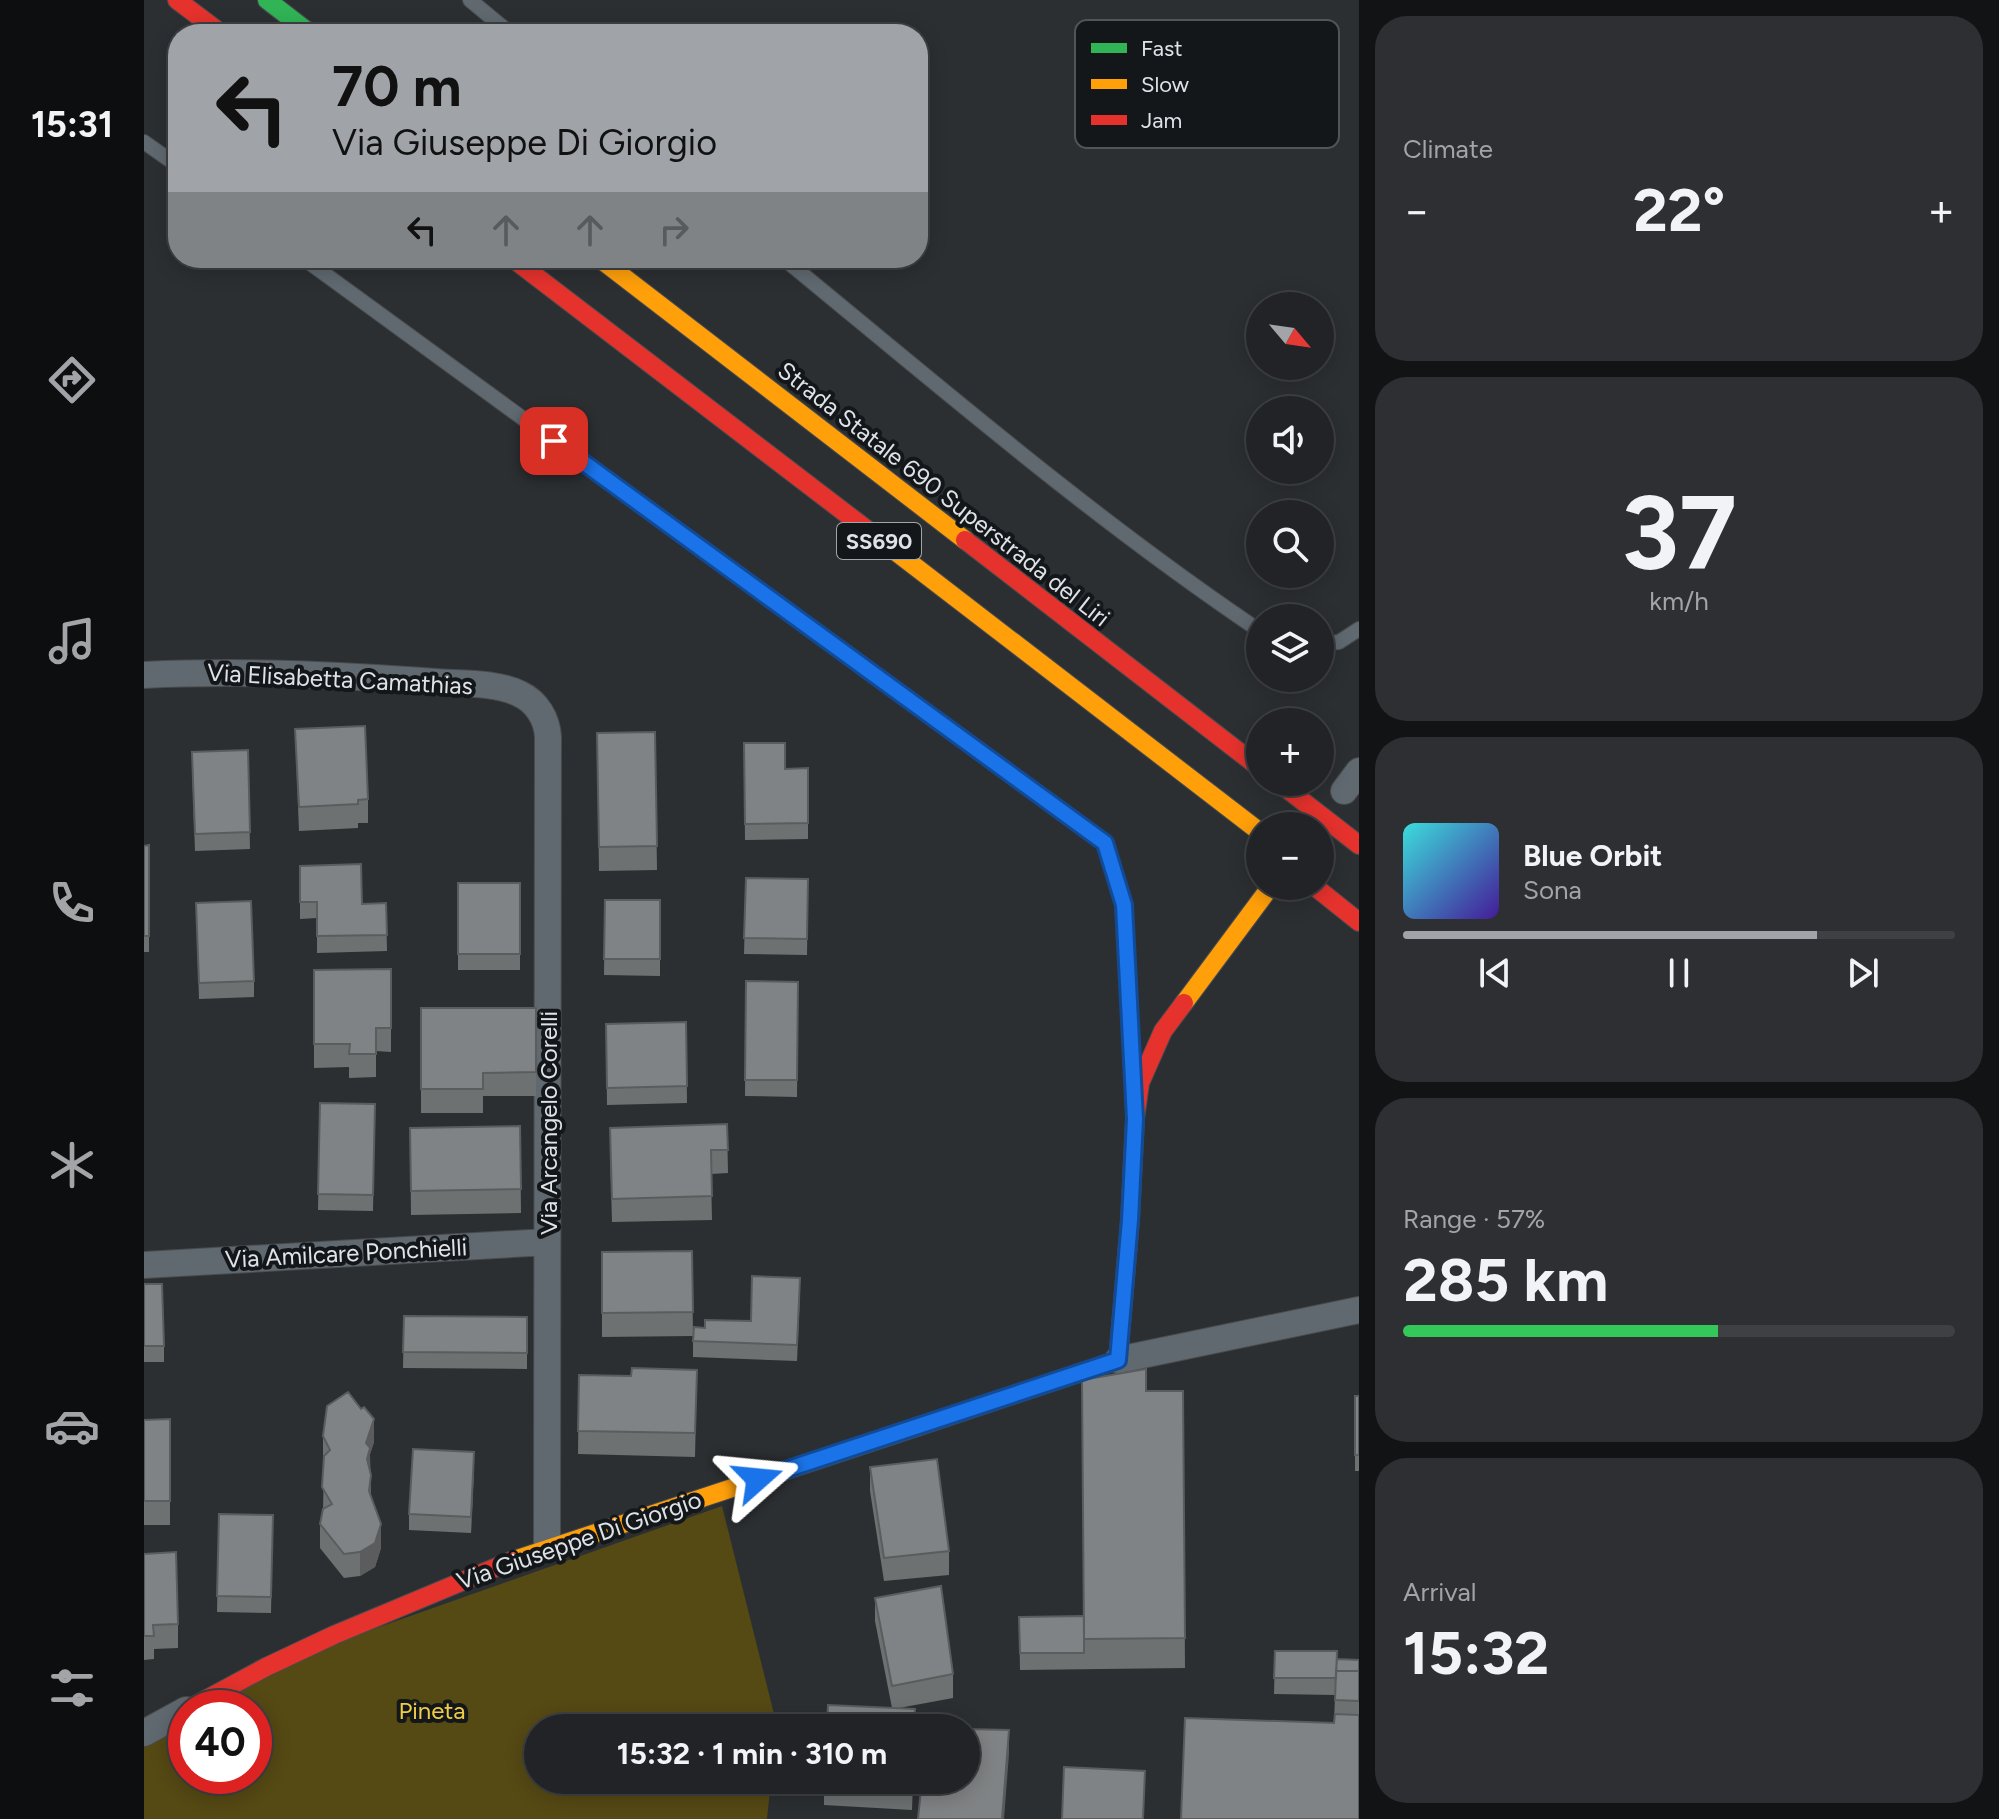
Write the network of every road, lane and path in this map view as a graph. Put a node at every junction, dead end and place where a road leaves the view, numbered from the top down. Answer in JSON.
{"nodes":[{"id":1,"x":177,"y":0,"type":"edge"},
{"id":2,"x":267,"y":0,"type":"edge"},
{"id":3,"x":470,"y":0,"type":"edge"},
{"id":4,"x":209,"y":24,"type":"edge"},
{"id":5,"x":298,"y":24,"type":"edge"},
{"id":6,"x":499,"y":24,"type":"edge"},
{"id":7,"x":144,"y":142,"type":"edge"},
{"id":8,"x":168,"y":159,"type":"edge"},
{"id":9,"x":317,"y":268,"type":"edge"},
{"id":10,"x":525,"y":268,"type":"edge"},
{"id":11,"x":612,"y":268,"type":"edge"},
{"id":12,"x":795,"y":268,"type":"edge"},
{"id":13,"x":1246,"y":622,"type":"edge"},
{"id":14,"x":1359,"y":629,"type":"edge"},
{"id":15,"x":1334,"y":643,"type":"edge"},
{"id":16,"x":144,"y":675,"type":"edge"},
{"id":17,"x":532,"y":701,"type":"joint"},
{"id":18,"x":1246,"y":757,"type":"edge"},
{"id":19,"x":1296,"y":796,"type":"edge"},
{"id":20,"x":1246,"y":823,"type":"edge"},
{"id":21,"x":1359,"y":845,"type":"edge"},
{"id":22,"x":1334,"y":879,"type":"edge"},
{"id":23,"x":1340,"y":883,"type":"dead end"},
{"id":24,"x":1261,"y":900,"type":"edge"},
{"id":25,"x":1332,"y":900,"type":"edge"},
{"id":26,"x":1359,"y":922,"type":"edge"},
{"id":27,"x":1135,"y":1119,"type":"junction"},
{"id":28,"x":547,"y":1242,"type":"junction"},
{"id":29,"x":144,"y":1265,"type":"edge"},
{"id":30,"x":1359,"y":1310,"type":"edge"},
{"id":31,"x":1118,"y":1360,"type":"junction"},
{"id":32,"x":547,"y":1548,"type":"junction"},
{"id":33,"x":223,"y":1690,"type":"edge"},
{"id":34,"x":168,"y":1720,"type":"edge"},
{"id":35,"x":144,"y":1733,"type":"edge"}],
"edges":[{"from":1,"to":4,"type":"main road"},
{"from":2,"to":5,"type":"main road"},
{"from":3,"to":6,"type":"lane"},
{"from":7,"to":8,"type":"lane"},
{"from":9,"to":27,"type":"lane"},
{"from":10,"to":20,"type":"main road","number":"SS690"},
{"from":11,"to":18,"type":"main road","name":"Strada Statale 690 Superstrada del Liri","number":"SS690"},
{"from":12,"to":13,"type":"lane"},
{"from":14,"to":15,"type":"lane"},
{"from":16,"to":17,"type":"street","name":"Via Elisabetta Camathias"},
{"from":17,"to":28,"type":"street","name":"Via Arcangelo Corelli"},
{"from":19,"to":21,"type":"main road"},
{"from":22,"to":23,"type":"main road"},
{"from":24,"to":27,"type":"main road"},
{"from":25,"to":26,"type":"main road"},
{"from":27,"to":31,"type":"main road"},
{"from":28,"to":29,"type":"street","name":"Via Amilcare Ponchielli"},
{"from":28,"to":32,"type":"street","name":"Via Arcangelo Corelli"},
{"from":30,"to":31,"type":"street","name":"Via Giuseppe Di Giorgio"},
{"from":31,"to":32,"type":"main road","name":"Via Giuseppe Di Giorgio"},
{"from":32,"to":33,"type":"main road","name":"Via Giuseppe Di Giorgio"},
{"from":34,"to":35,"type":"street","name":"Via Giuseppe Di Giorgio"}]}
